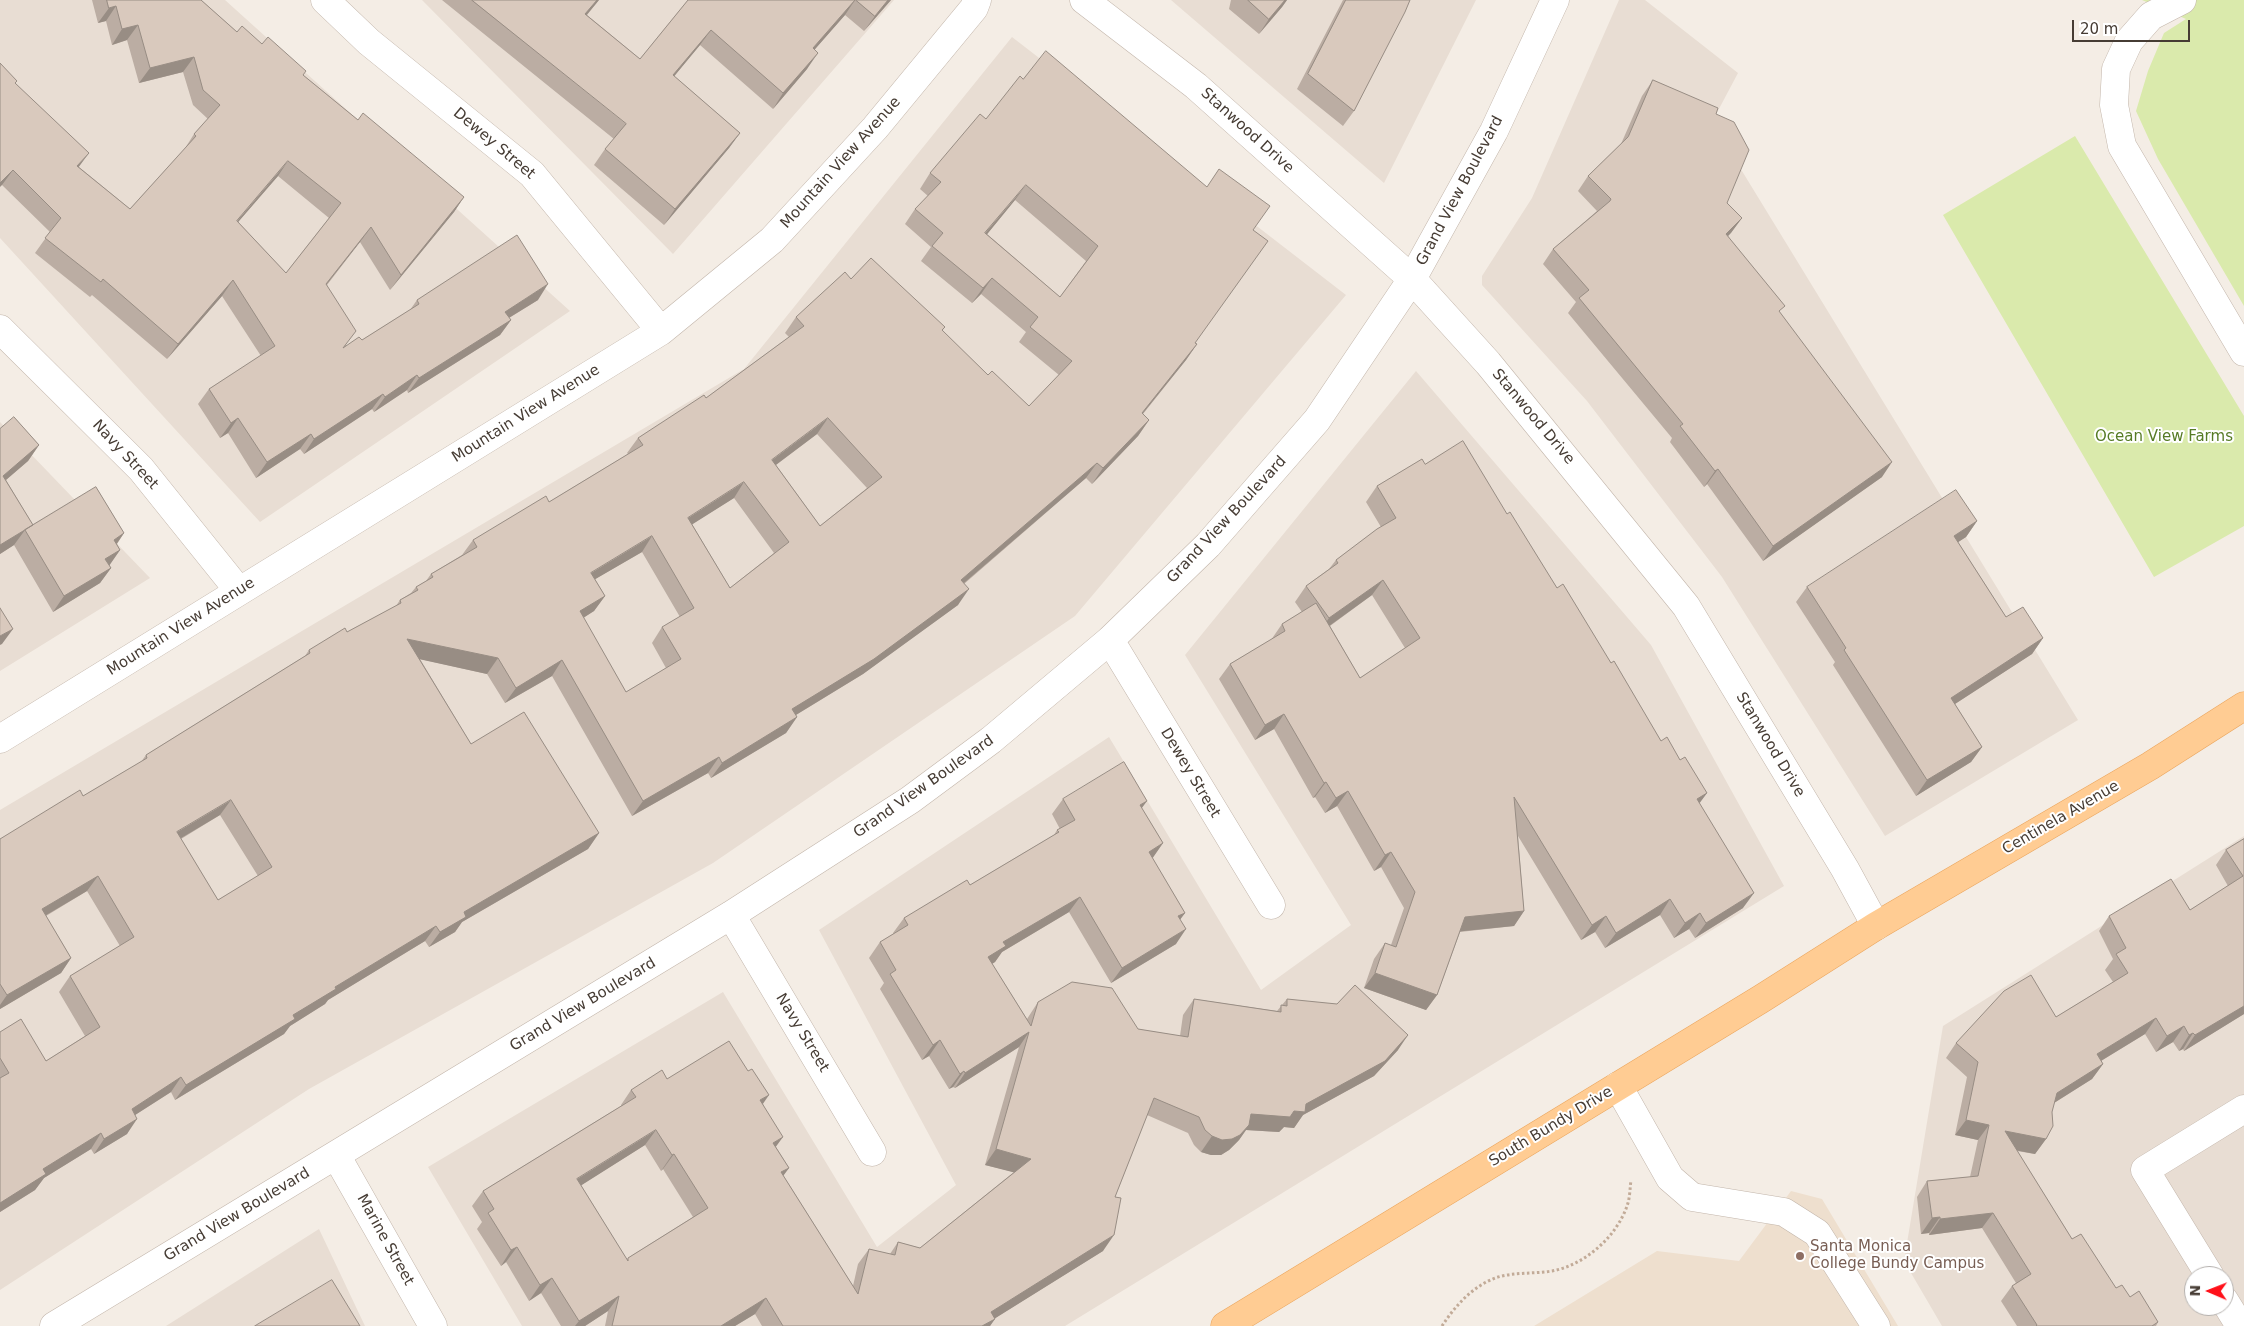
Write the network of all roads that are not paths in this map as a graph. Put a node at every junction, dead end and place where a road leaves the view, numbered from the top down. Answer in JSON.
{"nodes":[{"id":1,"x":325,"y":0,"type":"edge"},
{"id":2,"x":977,"y":0,"type":"edge"},
{"id":3,"x":1084,"y":0,"type":"edge"},
{"id":4,"x":1555,"y":0,"type":"edge"},
{"id":5,"x":2182,"y":0,"type":"edge"},
{"id":6,"x":1412,"y":279,"type":"junction"},
{"id":7,"x":0,"y":329,"type":"edge"},
{"id":8,"x":662,"y":331,"type":"junction"},
{"id":9,"x":2244,"y":352,"type":"edge"},
{"id":10,"x":239,"y":591,"type":"junction"},
{"id":11,"x":1110,"y":640,"type":"junction"},
{"id":12,"x":2244,"y":706,"type":"edge"},
{"id":13,"x":0,"y":739,"type":"edge"},
{"id":14,"x":1271,"y":905,"type":"dead end"},
{"id":15,"x":731,"y":915,"type":"junction"},
{"id":16,"x":1876,"y":926,"type":"junction"},
{"id":17,"x":1618,"y":1086,"type":"junction"},
{"id":18,"x":2244,"y":1110,"type":"edge"},
{"id":19,"x":872,"y":1152,"type":"dead end"},
{"id":20,"x":336,"y":1155,"type":"junction"},
{"id":21,"x":2204,"y":1266,"type":"edge"},
{"id":22,"x":1241,"y":1322,"type":"edge"},
{"id":23,"x":54,"y":1326,"type":"edge"},
{"id":24,"x":433,"y":1326,"type":"edge"},
{"id":25,"x":1876,"y":1326,"type":"edge"}],
"edges":[{"from":1,"to":8,"type":"street","name":"Dewey Street"},
{"from":2,"to":8,"type":"street","name":"Mountain View Avenue"},
{"from":3,"to":6,"type":"street","name":"Stanwood Drive"},
{"from":4,"to":6,"type":"street","name":"Grand View Boulevard"},
{"from":5,"to":9,"type":"street"},
{"from":6,"to":11,"type":"street","name":"Grand View Boulevard"},
{"from":6,"to":16,"type":"street","name":"Stanwood Drive"},
{"from":7,"to":10,"type":"street","name":"Navy Street"},
{"from":8,"to":10,"type":"street","name":"Mountain View Avenue"},
{"from":10,"to":13,"type":"street","name":"Mountain View Avenue"},
{"from":11,"to":14,"type":"street","name":"Dewey Street"},
{"from":11,"to":15,"type":"street","name":"Grand View Boulevard"},
{"from":12,"to":16,"type":"main road","name":"Centinela Avenue"},
{"from":15,"to":19,"type":"street","name":"Navy Street"},
{"from":15,"to":20,"type":"street","name":"Grand View Boulevard"},
{"from":16,"to":17,"type":"main road","name":"South Bundy Drive"},
{"from":17,"to":22,"type":"main road","name":"South Bundy Drive"},
{"from":17,"to":25,"type":"street"},
{"from":18,"to":21,"type":"street"},
{"from":20,"to":23,"type":"street","name":"Grand View Boulevard"},
{"from":20,"to":24,"type":"street","name":"Marine Street"}]}
